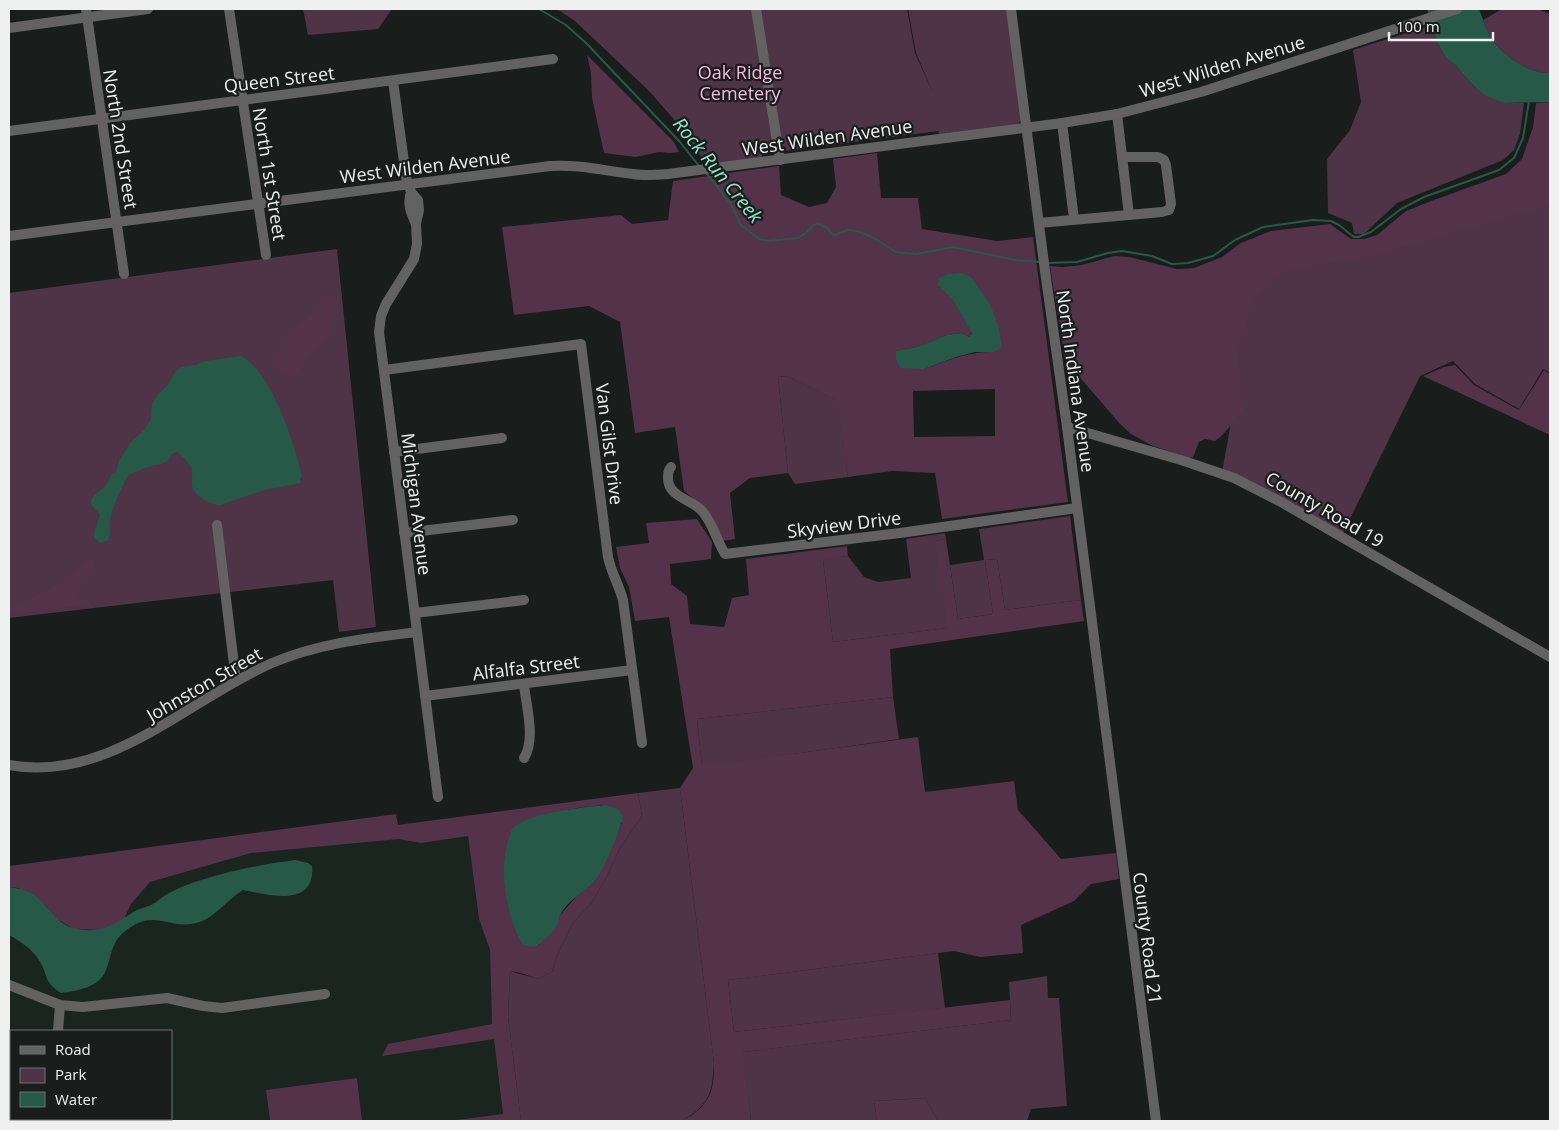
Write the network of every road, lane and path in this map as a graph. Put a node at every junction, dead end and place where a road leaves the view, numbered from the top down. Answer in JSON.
{"nodes":[{"id":1,"x":148,"y":9,"type":"edge"},
{"id":2,"x":229,"y":9,"type":"edge"},
{"id":3,"x":756,"y":9,"type":"edge"},
{"id":4,"x":1011,"y":9,"type":"edge"},
{"id":5,"x":1457,"y":9,"type":"edge"},
{"id":6,"x":86,"y":13,"type":"edge"},
{"id":7,"x":9,"y":28,"type":"edge"},
{"id":8,"x":553,"y":59,"type":"dead end"},
{"id":9,"x":393,"y":81,"type":"junction"},
{"id":10,"x":243,"y":101,"type":"junction"},
{"id":11,"x":1117,"y":114,"type":"junction"},
{"id":12,"x":101,"y":119,"type":"junction"},
{"id":13,"x":1062,"y":123,"type":"junction"},
{"id":14,"x":1027,"y":127,"type":"junction"},
{"id":15,"x":9,"y":130,"type":"edge"},
{"id":16,"x":1122,"y":157,"type":"junction"},
{"id":17,"x":780,"y":160,"type":"junction"},
{"id":18,"x":410,"y":188,"type":"junction"},
{"id":19,"x":258,"y":204,"type":"junction"},
{"id":20,"x":1129,"y":215,"type":"junction"},
{"id":21,"x":1074,"y":219,"type":"junction"},
{"id":22,"x":117,"y":222,"type":"junction"},
{"id":23,"x":1039,"y":223,"type":"junction"},
{"id":24,"x":9,"y":236,"type":"edge"},
{"id":25,"x":266,"y":255,"type":"dead end"},
{"id":26,"x":124,"y":274,"type":"dead end"},
{"id":27,"x":384,"y":370,"type":"junction"},
{"id":28,"x":1067,"y":427,"type":"junction"},
{"id":29,"x":502,"y":438,"type":"dead end"},
{"id":30,"x":394,"y":452,"type":"junction"},
{"id":31,"x":671,"y":467,"type":"dead end"},
{"id":32,"x":1077,"y":508,"type":"junction"},
{"id":33,"x":513,"y":520,"type":"dead end"},
{"id":34,"x":217,"y":525,"type":"dead end"},
{"id":35,"x":404,"y":534,"type":"junction"},
{"id":36,"x":524,"y":600,"type":"dead end"},
{"id":37,"x":415,"y":613,"type":"junction"},
{"id":38,"x":417,"y":632,"type":"junction"},
{"id":39,"x":1550,"y":657,"type":"edge"},
{"id":40,"x":632,"y":670,"type":"junction"},
{"id":41,"x":236,"y":681,"type":"junction"},
{"id":42,"x":524,"y":684,"type":"junction"},
{"id":43,"x":425,"y":696,"type":"junction"},
{"id":44,"x":642,"y":743,"type":"dead end"},
{"id":45,"x":524,"y":758,"type":"dead end"},
{"id":46,"x":1108,"y":758,"type":"joint"},
{"id":47,"x":9,"y":765,"type":"edge"},
{"id":48,"x":438,"y":797,"type":"dead end"},
{"id":49,"x":9,"y":986,"type":"edge"},
{"id":50,"x":325,"y":994,"type":"dead end"},
{"id":51,"x":60,"y":1005,"type":"junction"},
{"id":52,"x":58,"y":1030,"type":"edge"},
{"id":53,"x":1156,"y":1121,"type":"edge"}],
"edges":[{"from":1,"to":6,"type":"street"},
{"from":2,"to":10,"type":"street","name":"North 1st Street"},
{"from":3,"to":17,"type":"street"},
{"from":4,"to":14,"type":"street","name":"North Indiana Avenue"},
{"from":5,"to":11,"type":"street","name":"West Wilden Avenue"},
{"from":6,"to":7,"type":"street"},
{"from":6,"to":12,"type":"street","name":"North 2nd Street"},
{"from":8,"to":9,"type":"street","name":"Queen Street"},
{"from":9,"to":10,"type":"street","name":"Queen Street"},
{"from":9,"to":18,"type":"street","name":"Michigan Avenue"},
{"from":10,"to":12,"type":"street","name":"Queen Street"},
{"from":10,"to":19,"type":"street","name":"North 1st Street"},
{"from":11,"to":13,"type":"street","name":"West Wilden Avenue"},
{"from":11,"to":16,"type":"street"},
{"from":12,"to":15,"type":"street","name":"Queen Street"},
{"from":12,"to":22,"type":"street","name":"North 2nd Street"},
{"from":13,"to":14,"type":"street","name":"West Wilden Avenue"},
{"from":13,"to":21,"type":"street"},
{"from":14,"to":17,"type":"street","name":"West Wilden Avenue"},
{"from":14,"to":23,"type":"street","name":"North Indiana Avenue"},
{"from":16,"to":20,"type":"street"},
{"from":16,"to":20,"type":"street"},
{"from":17,"to":18,"type":"street","name":"West Wilden Avenue"},
{"from":18,"to":19,"type":"street","name":"West Wilden Avenue"},
{"from":18,"to":27,"type":"street","name":"Michigan Avenue"},
{"from":19,"to":22,"type":"street","name":"West Wilden Avenue"},
{"from":19,"to":25,"type":"street","name":"North 1st Street"},
{"from":20,"to":21,"type":"street"},
{"from":21,"to":23,"type":"street"},
{"from":22,"to":24,"type":"street","name":"West Wilden Avenue"},
{"from":22,"to":26,"type":"street","name":"North 2nd Street"},
{"from":23,"to":28,"type":"street","name":"North Indiana Avenue"},
{"from":27,"to":30,"type":"street","name":"Michigan Avenue"},
{"from":27,"to":40,"type":"street","name":"Van Gilst Drive"},
{"from":28,"to":32,"type":"street","name":"North Indiana Avenue"},
{"from":28,"to":39,"type":"street","name":"County Road 19"},
{"from":29,"to":30,"type":"street"},
{"from":30,"to":35,"type":"street","name":"Michigan Avenue"},
{"from":31,"to":32,"type":"street","name":"Skyview Drive"},
{"from":32,"to":46,"type":"street","name":"North Indiana Avenue"},
{"from":33,"to":35,"type":"street"},
{"from":34,"to":41,"type":"street"},
{"from":35,"to":37,"type":"street","name":"Michigan Avenue"},
{"from":36,"to":37,"type":"street"},
{"from":37,"to":38,"type":"street","name":"Michigan Avenue"},
{"from":38,"to":41,"type":"street","name":"Johnston Street"},
{"from":38,"to":43,"type":"street","name":"Michigan Avenue"},
{"from":40,"to":42,"type":"street","name":"Alfalfa Street"},
{"from":40,"to":44,"type":"street","name":"Van Gilst Drive"},
{"from":41,"to":47,"type":"street","name":"Johnston Street"},
{"from":42,"to":43,"type":"street","name":"Alfalfa Street"},
{"from":42,"to":45,"type":"street"},
{"from":43,"to":48,"type":"street","name":"Michigan Avenue"},
{"from":46,"to":53,"type":"street","name":"County Road 21"},
{"from":49,"to":51,"type":"street"},
{"from":50,"to":51,"type":"street"},
{"from":51,"to":52,"type":"street"}]}
